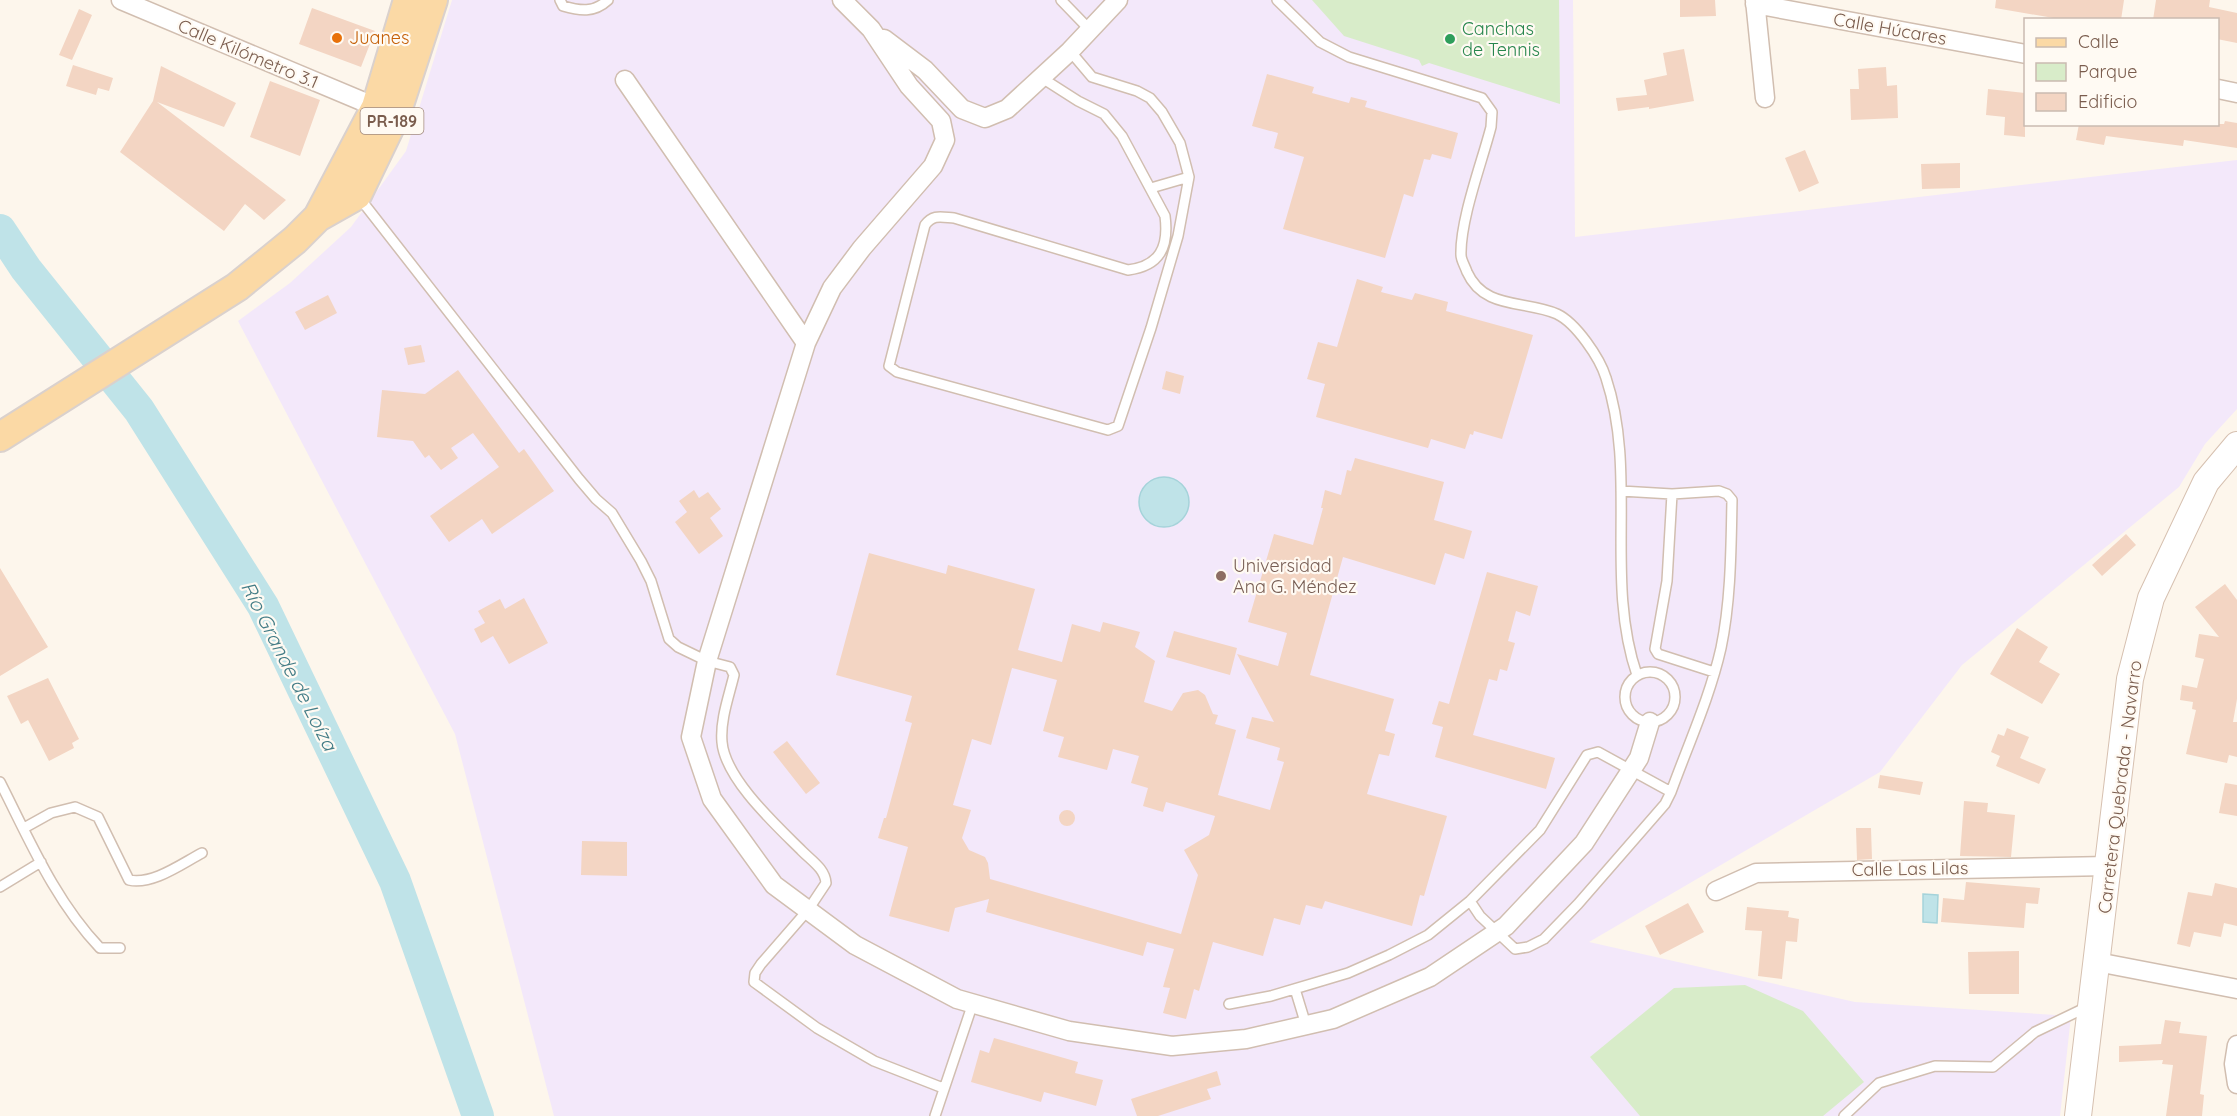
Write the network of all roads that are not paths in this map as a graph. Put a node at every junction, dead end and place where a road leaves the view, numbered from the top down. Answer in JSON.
{"nodes":[{"id":1,"x":121,"y":0,"type":"edge"},
{"id":2,"x":408,"y":0,"type":"edge"},
{"id":3,"x":433,"y":0,"type":"edge"},
{"id":4,"x":560,"y":0,"type":"edge"},
{"id":5,"x":608,"y":0,"type":"edge"},
{"id":6,"x":842,"y":0,"type":"edge"},
{"id":7,"x":1061,"y":0,"type":"edge"},
{"id":8,"x":1118,"y":0,"type":"edge"},
{"id":9,"x":1277,"y":0,"type":"edge"},
{"id":10,"x":1755,"y":2,"type":"edge"},
{"id":11,"x":871,"y":29,"type":"junction"},
{"id":12,"x":1089,"y":29,"type":"junction"},
{"id":13,"x":1070,"y":51,"type":"junction"},
{"id":14,"x":2024,"y":54,"type":"edge"},
{"id":15,"x":1042,"y":78,"type":"junction"},
{"id":16,"x":625,"y":80,"type":"dead end"},
{"id":17,"x":2219,"y":89,"type":"edge"},
{"id":18,"x":2237,"y":93,"type":"edge"},
{"id":19,"x":1765,"y":98,"type":"dead end"},
{"id":20,"x":376,"y":107,"type":"junction"},
{"id":21,"x":1189,"y":177,"type":"junction"},
{"id":22,"x":1151,"y":188,"type":"junction"},
{"id":23,"x":357,"y":195,"type":"junction"},
{"id":24,"x":318,"y":217,"type":"junction"},
{"id":25,"x":806,"y":343,"type":"junction"},
{"id":26,"x":0,"y":436,"type":"edge"},
{"id":27,"x":2237,"y":445,"type":"edge"},
{"id":28,"x":1621,"y":491,"type":"junction"},
{"id":29,"x":1672,"y":494,"type":"junction"},
{"id":30,"x":707,"y":661,"type":"junction"},
{"id":31,"x":1714,"y":672,"type":"junction"},
{"id":32,"x":1637,"y":675,"type":"junction"},
{"id":33,"x":1650,"y":722,"type":"junction"},
{"id":34,"x":1631,"y":771,"type":"junction"},
{"id":35,"x":0,"y":782,"type":"edge"},
{"id":36,"x":1671,"y":792,"type":"junction"},
{"id":37,"x":24,"y":828,"type":"junction"},
{"id":38,"x":202,"y":854,"type":"dead end"},
{"id":39,"x":41,"y":862,"type":"junction"},
{"id":40,"x":2108,"y":866,"type":"junction"},
{"id":41,"x":0,"y":887,"type":"edge"},
{"id":42,"x":1716,"y":891,"type":"dead end"},
{"id":43,"x":1470,"y":901,"type":"junction"},
{"id":44,"x":807,"y":910,"type":"junction"},
{"id":45,"x":1497,"y":933,"type":"junction"},
{"id":46,"x":120,"y":948,"type":"dead end"},
{"id":47,"x":2097,"y":962,"type":"junction"},
{"id":48,"x":1295,"y":989,"type":"junction"},
{"id":49,"x":2237,"y":989,"type":"edge"},
{"id":50,"x":973,"y":1003,"type":"junction"},
{"id":51,"x":1229,"y":1004,"type":"dead end"},
{"id":52,"x":2092,"y":1005,"type":"junction"},
{"id":53,"x":1306,"y":1025,"type":"junction"},
{"id":54,"x":2237,"y":1045,"type":"edge"},
{"id":55,"x":2237,"y":1084,"type":"edge"},
{"id":56,"x":943,"y":1088,"type":"junction"},
{"id":57,"x":935,"y":1116,"type":"edge"},
{"id":58,"x":1844,"y":1116,"type":"edge"},
{"id":59,"x":2078,"y":1116,"type":"edge"}],
"edges":[{"from":1,"to":20,"type":"street","name":"Calle Kilómetro 3.1"},
{"from":2,"to":20,"type":"main road","number":"PR-189"},
{"from":3,"to":23,"type":"main road","number":"PR-189"},
{"from":4,"to":5,"type":"lane"},
{"from":6,"to":11,"type":"street"},
{"from":7,"to":12,"type":"lane"},
{"from":8,"to":12,"type":"street"},
{"from":9,"to":28,"type":"lane"},
{"from":10,"to":14,"type":"street","name":"Calle Húcares"},
{"from":10,"to":19,"type":"street"},
{"from":11,"to":15,"type":"street"},
{"from":11,"to":25,"type":"street"},
{"from":12,"to":13,"type":"street"},
{"from":13,"to":15,"type":"street"},
{"from":13,"to":21,"type":"lane"},
{"from":15,"to":22,"type":"lane"},
{"from":16,"to":25,"type":"street"},
{"from":17,"to":18,"type":"street"},
{"from":20,"to":24,"type":"main road","number":"PR-189"},
{"from":21,"to":22,"type":"lane"},
{"from":21,"to":22,"type":"lane"},
{"from":23,"to":24,"type":"main road","number":"PR-189"},
{"from":23,"to":30,"type":"lane"},
{"from":24,"to":26,"type":"main road","number":"PR-189"},
{"from":25,"to":30,"type":"street"},
{"from":27,"to":40,"type":"street","name":"Carretera Quebrada - Navarro"},
{"from":28,"to":29,"type":"lane"},
{"from":28,"to":32,"type":"lane"},
{"from":29,"to":31,"type":"lane"},
{"from":29,"to":31,"type":"lane"},
{"from":30,"to":44,"type":"street"},
{"from":30,"to":44,"type":"lane"},
{"from":31,"to":36,"type":"lane"},
{"from":32,"to":33,"type":"lane"},
{"from":32,"to":33,"type":"lane"},
{"from":33,"to":34,"type":"street"},
{"from":34,"to":36,"type":"lane"},
{"from":34,"to":43,"type":"lane"},
{"from":34,"to":45,"type":"street"},
{"from":35,"to":37,"type":"lane"},
{"from":36,"to":45,"type":"lane"},
{"from":37,"to":38,"type":"lane"},
{"from":37,"to":39,"type":"lane"},
{"from":39,"to":41,"type":"lane"},
{"from":39,"to":46,"type":"lane"},
{"from":40,"to":42,"type":"street","name":"Calle Las Lilas"},
{"from":40,"to":47,"type":"street","name":"Carretera Quebrada - Navarro"},
{"from":43,"to":45,"type":"lane"},
{"from":43,"to":48,"type":"lane"},
{"from":44,"to":50,"type":"street"},
{"from":44,"to":56,"type":"lane"},
{"from":45,"to":53,"type":"street"},
{"from":47,"to":49,"type":"street"},
{"from":47,"to":52,"type":"street","name":"Carretera Quebrada - Navarro"},
{"from":48,"to":51,"type":"lane"},
{"from":48,"to":53,"type":"lane"},
{"from":50,"to":53,"type":"street"},
{"from":50,"to":56,"type":"lane"},
{"from":52,"to":58,"type":"lane"},
{"from":52,"to":59,"type":"street","name":"Carretera Quebrada - Navarro"},
{"from":54,"to":55,"type":"street"},
{"from":56,"to":57,"type":"lane"}]}
